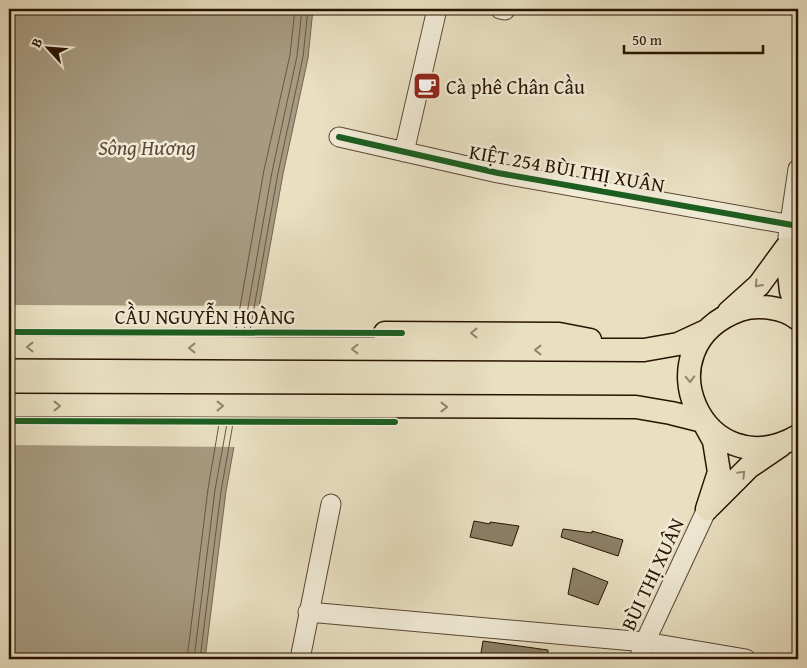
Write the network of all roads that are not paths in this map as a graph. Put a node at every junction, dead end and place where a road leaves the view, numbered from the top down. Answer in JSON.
{"nodes":[{"id":1,"x":437,"y":9,"type":"edge"},
{"id":2,"x":339,"y":137,"type":"dead end"},
{"id":3,"x":404,"y":152,"type":"junction"},
{"id":4,"x":798,"y":169,"type":"edge"},
{"id":5,"x":794,"y":226,"type":"edge"},
{"id":6,"x":786,"y":248,"type":"junction"},
{"id":7,"x":798,"y":311,"type":"edge"},
{"id":8,"x":725,"y":316,"type":"junction"},
{"id":9,"x":798,"y":319,"type":"edge"},
{"id":10,"x":706,"y":331,"type":"junction"},
{"id":11,"x":9,"y":332,"type":"edge"},
{"id":12,"x":403,"y":341,"type":"junction"},
{"id":13,"x":9,"y":347,"type":"edge"},
{"id":14,"x":9,"y":405,"type":"edge"},
{"id":15,"x":395,"y":415,"type":"junction"},
{"id":16,"x":9,"y":421,"type":"edge"},
{"id":17,"x":703,"y":421,"type":"junction"},
{"id":18,"x":791,"y":440,"type":"edge"},
{"id":19,"x":331,"y":504,"type":"dead end"},
{"id":20,"x":708,"y":509,"type":"junction"},
{"id":21,"x":308,"y":612,"type":"junction"},
{"id":22,"x":642,"y":651,"type":"edge"},
{"id":23,"x":300,"y":659,"type":"edge"},
{"id":24,"x":746,"y":659,"type":"edge"}],
"edges":[{"from":1,"to":3,"type":"street"},
{"from":2,"to":3,"type":"street","name":"KIỆT 254 BÙI THỊ XUÂN"},
{"from":3,"to":5,"type":"street","name":"KIỆT 254 BÙI THỊ XUÂN"},
{"from":4,"to":5,"type":"street"},
{"from":5,"to":6,"type":"street"},
{"from":6,"to":7,"type":"main road"},
{"from":6,"to":8,"type":"main road","one_way":true},
{"from":8,"to":9,"type":"main road"},
{"from":8,"to":10,"type":"main road"},
{"from":10,"to":12,"type":"main road","name":"CẦU NGUYỄN HOÀNG","one_way":true},
{"from":10,"to":17,"type":"main road","one_way":true},
{"from":11,"to":12,"type":"main road","name":"CẦU NGUYỄN HOÀNG"},
{"from":12,"to":13,"type":"main road","name":"CẦU NGUYỄN HOÀNG","one_way":true},
{"from":14,"to":15,"type":"main road","one_way":true},
{"from":15,"to":16,"type":"main road"},
{"from":15,"to":17,"type":"main road","one_way":true},
{"from":17,"to":18,"type":"main road"},
{"from":17,"to":20,"type":"main road"},
{"from":20,"to":18,"type":"main road","one_way":true},
{"from":19,"to":21,"type":"street"},
{"from":20,"to":22,"type":"street","name":"BÙI THỊ XUÂN"},
{"from":21,"to":22,"type":"street"},
{"from":21,"to":23,"type":"street"},
{"from":22,"to":24,"type":"street"}]}
